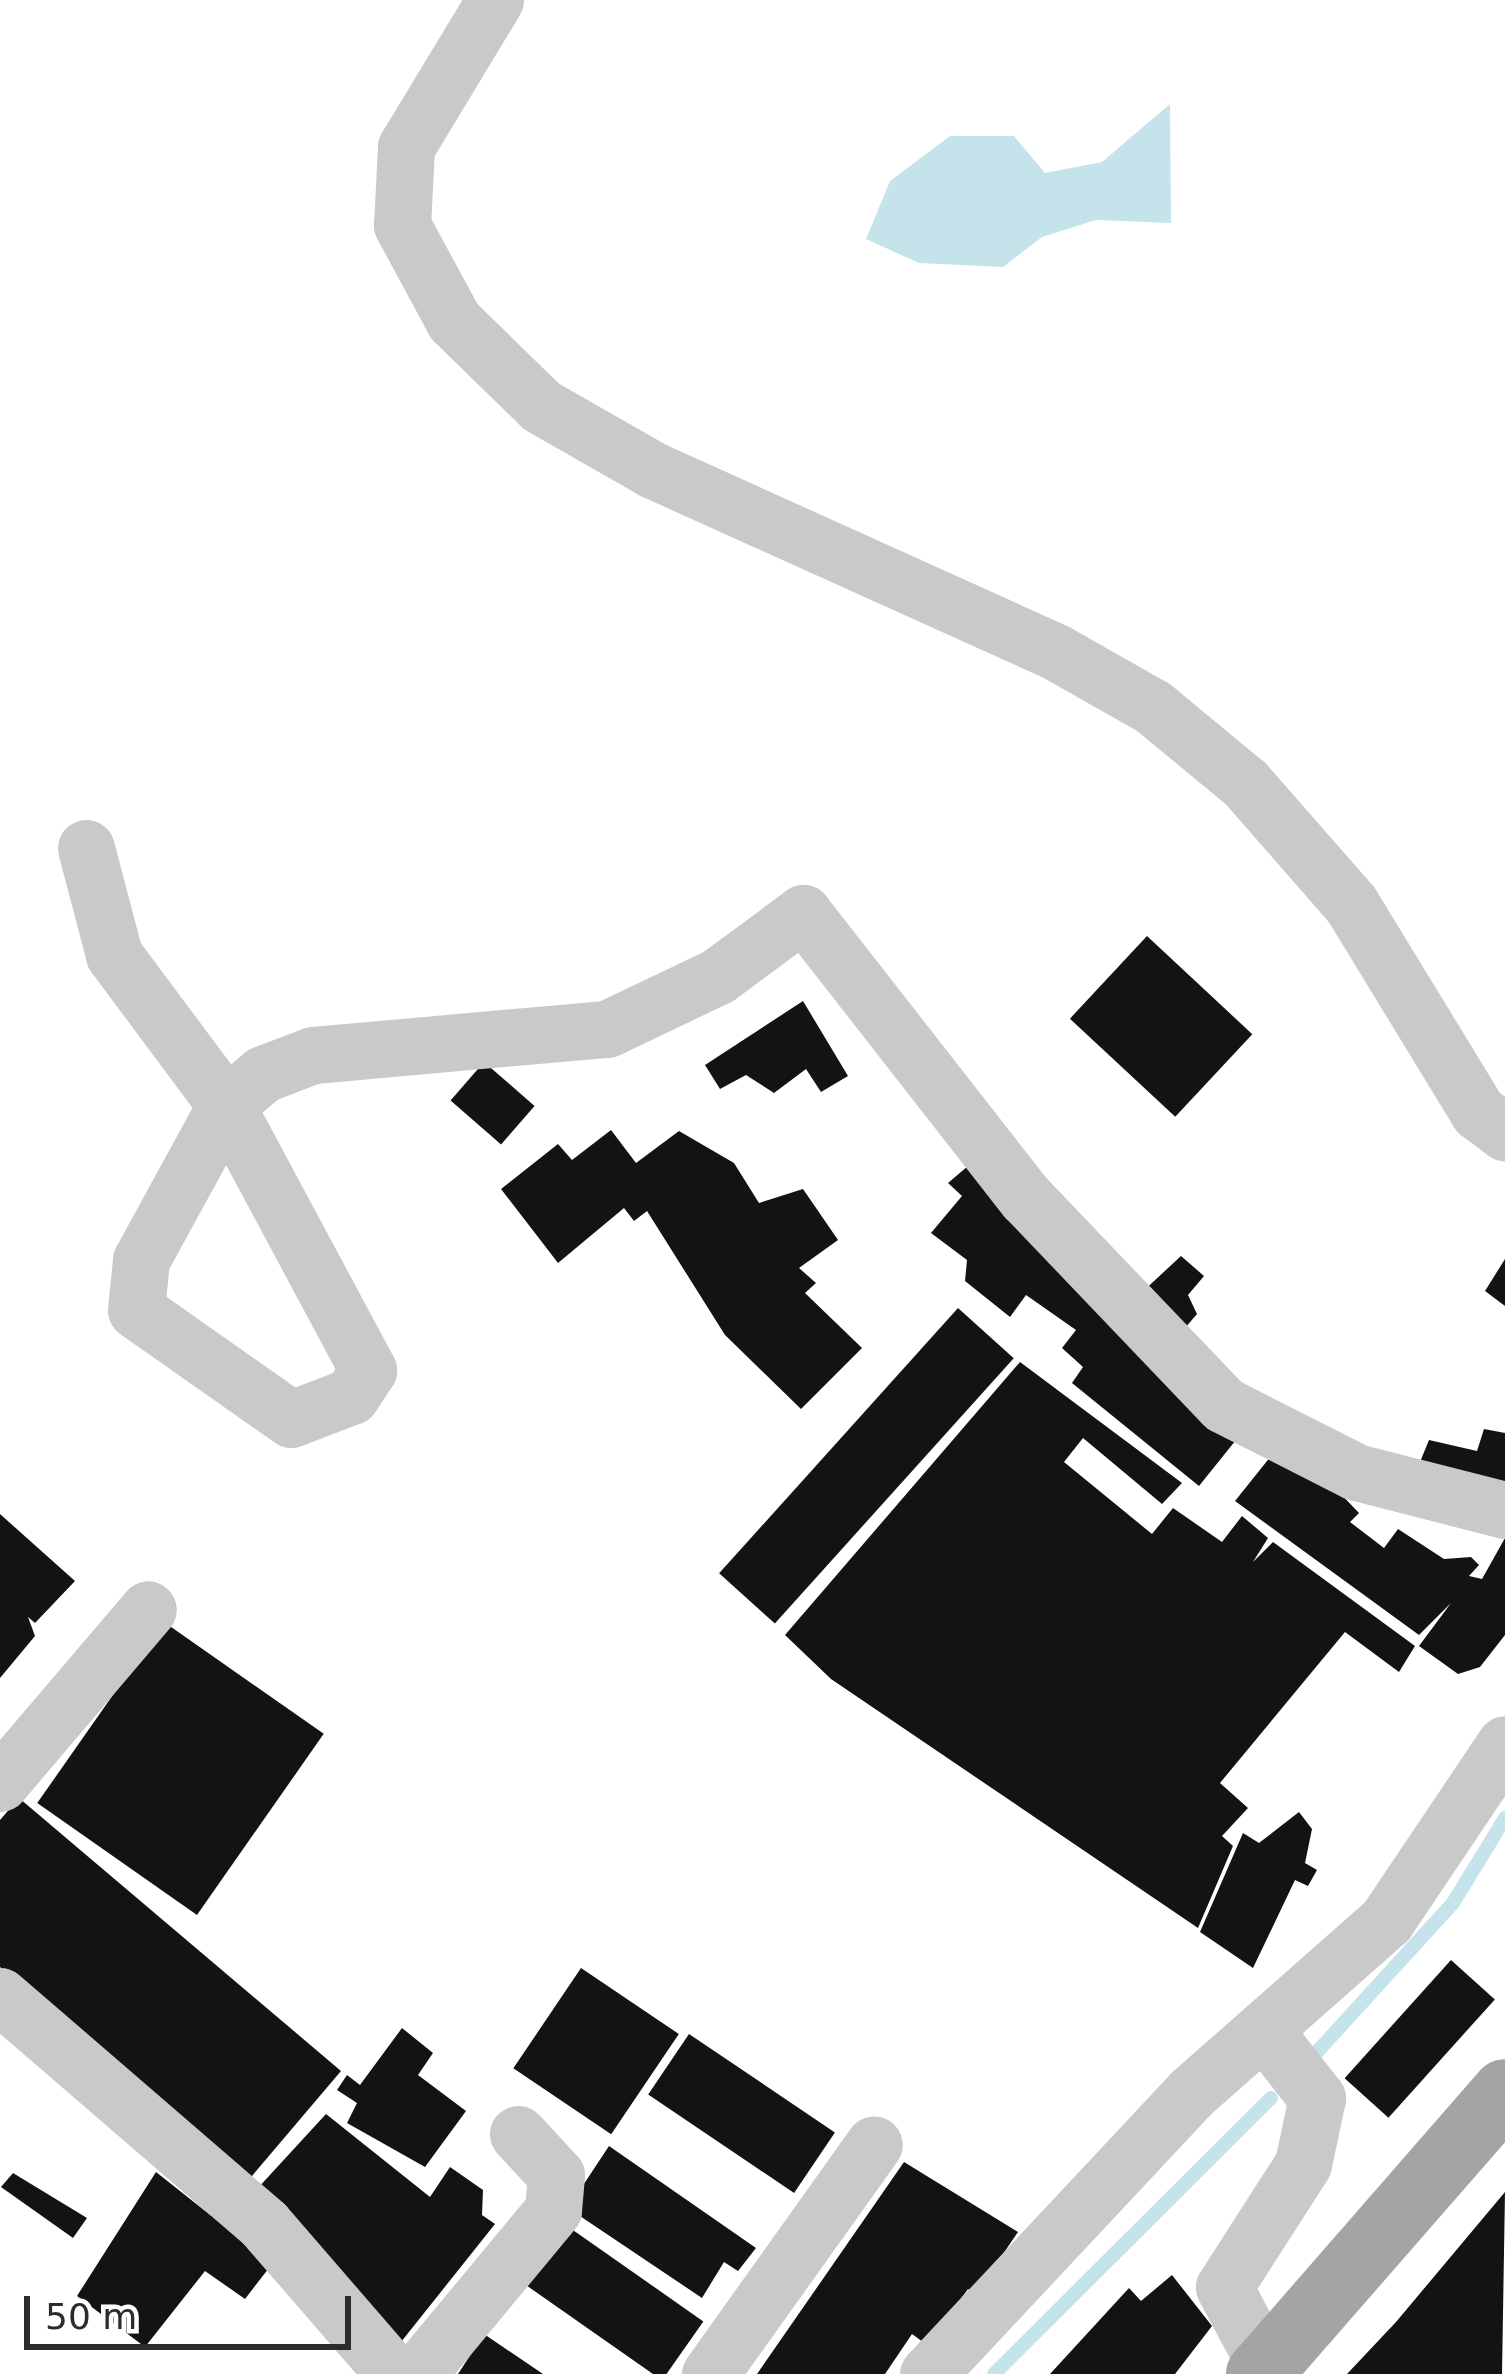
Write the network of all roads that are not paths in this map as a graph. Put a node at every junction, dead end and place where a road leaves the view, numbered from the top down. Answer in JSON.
{"nodes":[{"id":1,"x":495,"y":0,"type":"edge"},
{"id":2,"x":86,"y":848,"type":"dead end"},
{"id":3,"x":226,"y":1105,"type":"junction"},
{"id":4,"x":1505,"y":1132,"type":"edge"},
{"id":5,"x":1505,"y":1510,"type":"edge"},
{"id":6,"x":148,"y":1609,"type":"dead end"},
{"id":7,"x":1505,"y":1744,"type":"edge"},
{"id":8,"x":0,"y":1783,"type":"edge"},
{"id":9,"x":0,"y":1996,"type":"edge"},
{"id":10,"x":1266,"y":2033,"type":"junction"},
{"id":11,"x":1505,"y":2092,"type":"edge"},
{"id":12,"x":518,"y":2134,"type":"dead end"},
{"id":13,"x":874,"y":2144,"type":"dead end"},
{"id":14,"x":1263,"y":2370,"type":"edge"},
{"id":15,"x":394,"y":2374,"type":"edge"},
{"id":16,"x":417,"y":2374,"type":"edge"},
{"id":17,"x":710,"y":2374,"type":"edge"},
{"id":18,"x":928,"y":2374,"type":"edge"}],
"edges":[{"from":1,"to":4,"type":"lane"},
{"from":2,"to":3,"type":"lane"},
{"from":3,"to":3,"type":"lane"},
{"from":3,"to":5,"type":"lane"},
{"from":6,"to":8,"type":"lane"},
{"from":7,"to":10,"type":"lane"},
{"from":9,"to":15,"type":"lane"},
{"from":10,"to":14,"type":"lane"},
{"from":10,"to":18,"type":"lane"},
{"from":11,"to":14,"type":"main road"},
{"from":12,"to":16,"type":"lane"},
{"from":13,"to":17,"type":"lane"}]}
